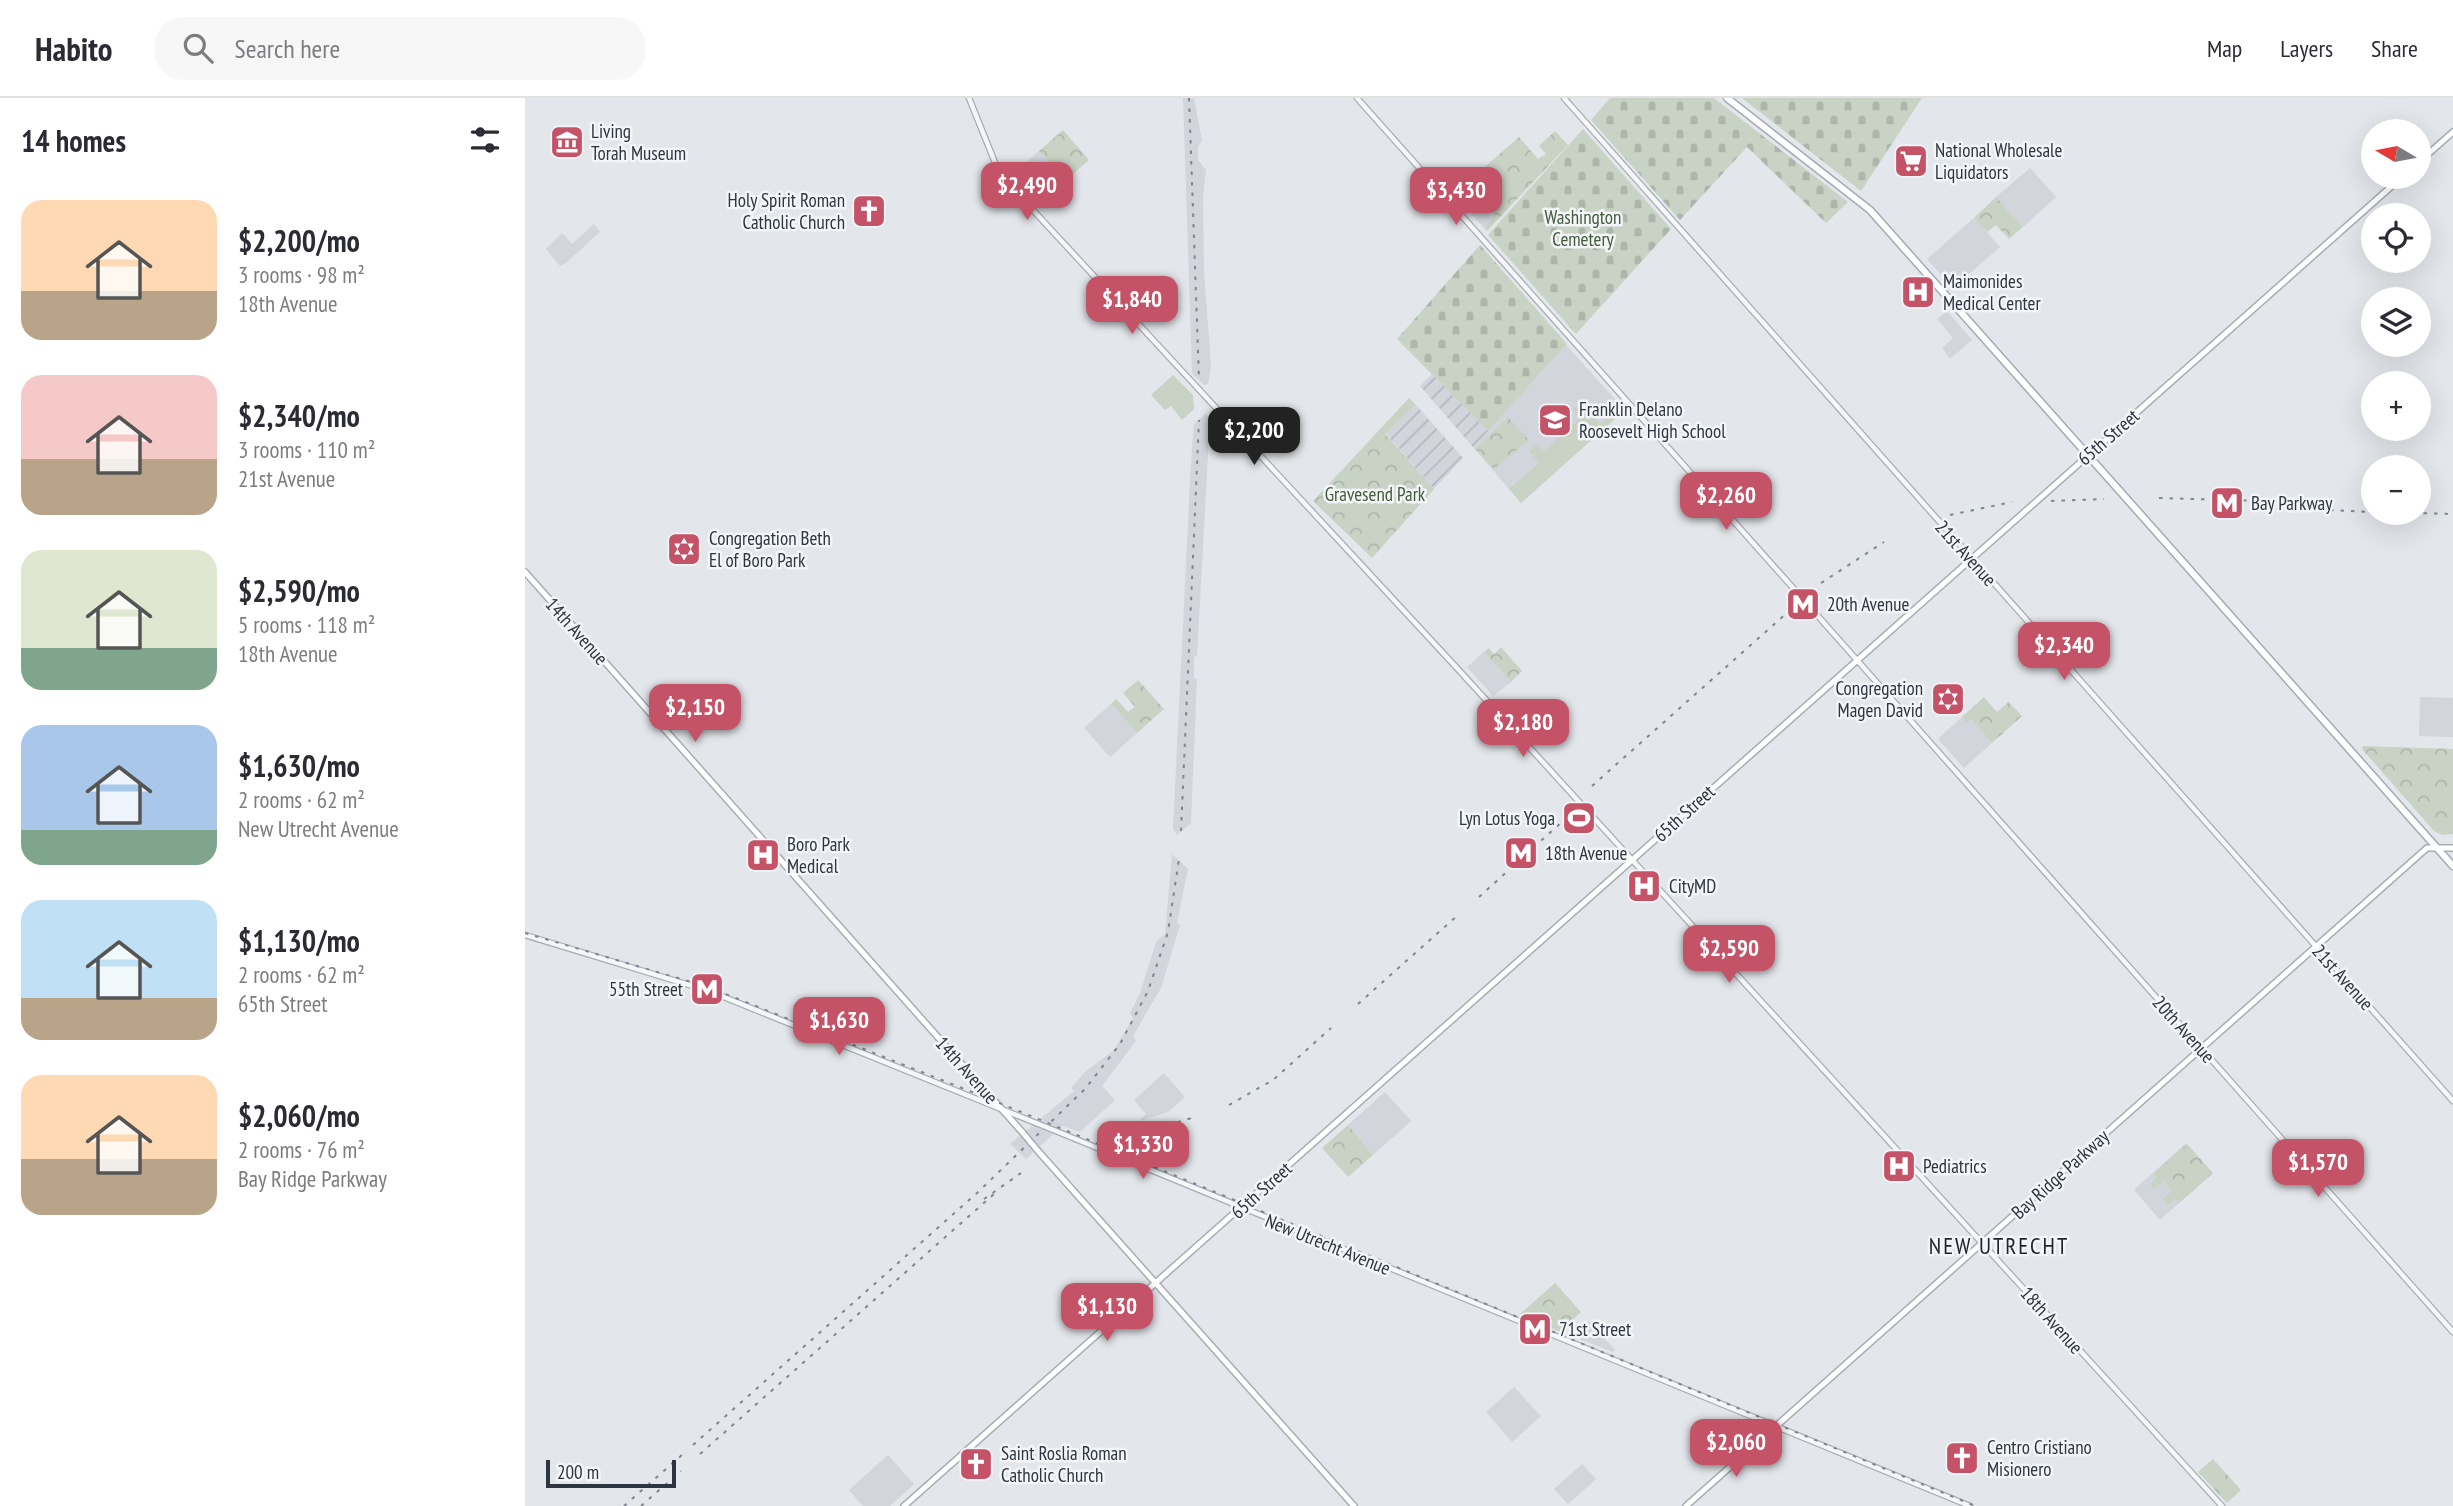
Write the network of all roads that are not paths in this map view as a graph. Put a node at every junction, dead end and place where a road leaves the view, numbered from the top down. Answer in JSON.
{"nodes":[{"id":1,"x":969,"y":98,"type":"edge"},
{"id":2,"x":1357,"y":98,"type":"edge"},
{"id":3,"x":1564,"y":98,"type":"edge"},
{"id":4,"x":1727,"y":98,"type":"edge"},
{"id":5,"x":2453,"y":132,"type":"edge"},
{"id":6,"x":2431,"y":151,"type":"edge"},
{"id":7,"x":2388,"y":189,"type":"edge"},
{"id":8,"x":2088,"y":455,"type":"junction"},
{"id":9,"x":1971,"y":558,"type":"junction"},
{"id":10,"x":525,"y":572,"type":"edge"},
{"id":11,"x":1857,"y":660,"type":"junction"},
{"id":12,"x":2436,"y":847,"type":"junction"},
{"id":13,"x":2453,"y":848,"type":"edge"},
{"id":14,"x":1632,"y":860,"type":"junction"},
{"id":15,"x":2453,"y":866,"type":"edge"},
{"id":16,"x":525,"y":935,"type":"edge"},
{"id":17,"x":2316,"y":947,"type":"junction"},
{"id":18,"x":2202,"y":1048,"type":"junction"},
{"id":19,"x":2453,"y":1101,"type":"edge"},
{"id":20,"x":1002,"y":1109,"type":"junction"},
{"id":21,"x":1240,"y":1208,"type":"junction"},
{"id":22,"x":1982,"y":1243,"type":"junction"},
{"id":23,"x":1156,"y":1283,"type":"junction"},
{"id":24,"x":2453,"y":1332,"type":"edge"},
{"id":25,"x":1776,"y":1427,"type":"junction"},
{"id":26,"x":904,"y":1506,"type":"edge"},
{"id":27,"x":1354,"y":1506,"type":"edge"},
{"id":28,"x":1686,"y":1506,"type":"edge"},
{"id":29,"x":1970,"y":1506,"type":"edge"},
{"id":30,"x":2222,"y":1506,"type":"edge"}],
"edges":[{"from":1,"to":14,"type":"street","name":"18th Avenue"},
{"from":2,"to":11,"type":"street","name":"20th Avenue","bridge":true},
{"from":3,"to":9,"type":"street","name":"21st Avenue"},
{"from":4,"to":8,"type":"main road"},
{"from":5,"to":6,"type":"main road"},
{"from":7,"to":8,"type":"main road","name":"65th Street"},
{"from":8,"to":9,"type":"main road","name":"65th Street"},
{"from":8,"to":12,"type":"main road"},
{"from":9,"to":11,"type":"main road","name":"65th Street"},
{"from":9,"to":17,"type":"street","name":"21st Avenue"},
{"from":10,"to":20,"type":"main road","name":"14th Avenue"},
{"from":11,"to":14,"type":"main road","name":"65th Street"},
{"from":11,"to":18,"type":"street","name":"20th Avenue"},
{"from":12,"to":13,"type":"main road"},
{"from":12,"to":15,"type":"main road"},
{"from":12,"to":17,"type":"main road","name":"Bay Ridge Parkway"},
{"from":14,"to":21,"type":"main road","name":"65th Street"},
{"from":14,"to":22,"type":"street","name":"18th Avenue"},
{"from":16,"to":20,"type":"street","name":"New Utrecht Avenue"},
{"from":17,"to":18,"type":"main road","name":"Bay Ridge Parkway"},
{"from":17,"to":19,"type":"street","name":"21st Avenue"},
{"from":18,"to":22,"type":"main road","name":"Bay Ridge Parkway"},
{"from":18,"to":24,"type":"street","name":"20th Avenue"},
{"from":20,"to":21,"type":"street","name":"New Utrecht Avenue","bridge":true},
{"from":20,"to":23,"type":"main road","name":"14th Avenue","bridge":true},
{"from":21,"to":23,"type":"main road","name":"65th Street"},
{"from":21,"to":25,"type":"street","name":"New Utrecht Avenue"},
{"from":22,"to":25,"type":"main road","name":"Bay Ridge Parkway"},
{"from":22,"to":30,"type":"street","name":"18th Avenue"},
{"from":23,"to":26,"type":"main road","name":"65th Street"},
{"from":23,"to":27,"type":"main road","name":"14th Avenue"},
{"from":25,"to":28,"type":"main road","name":"Bay Ridge Parkway"},
{"from":25,"to":29,"type":"street","name":"New Utrecht Avenue"}]}
